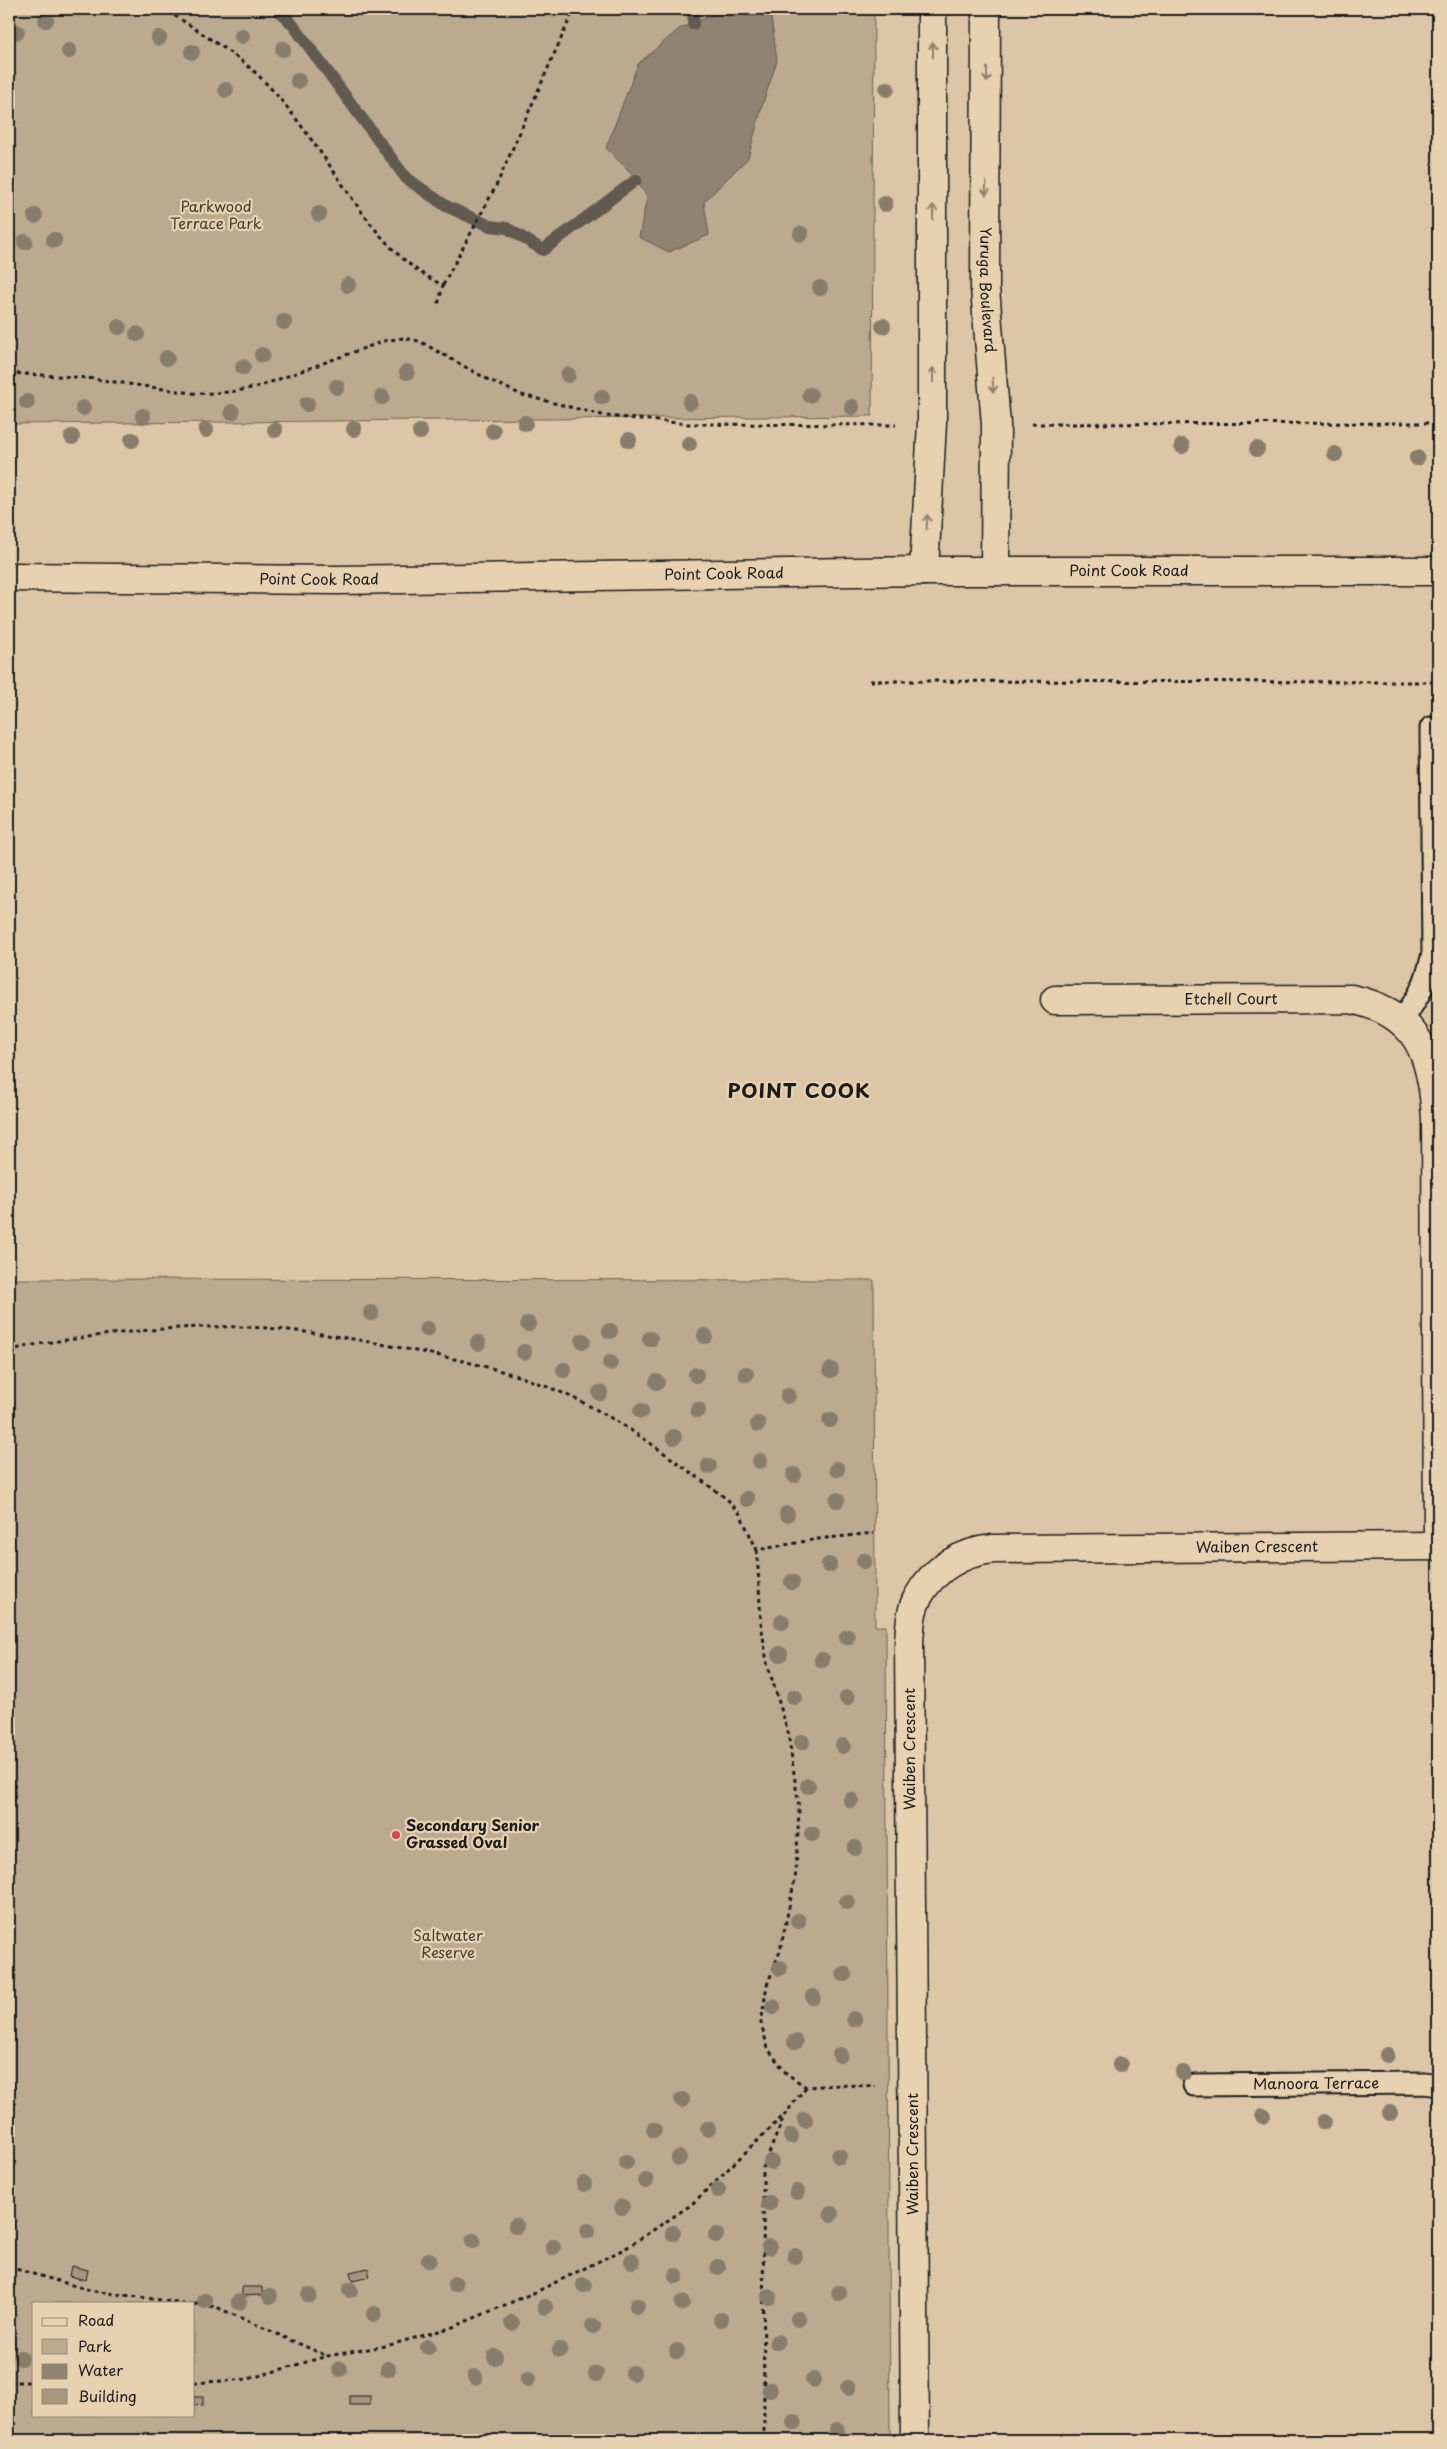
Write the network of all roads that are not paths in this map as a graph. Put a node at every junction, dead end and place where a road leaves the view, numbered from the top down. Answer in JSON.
{"nodes":[{"id":1,"x":932,"y":9,"type":"edge"},
{"id":2,"x":986,"y":9,"type":"edge"},
{"id":3,"x":924,"y":571,"type":"junction"},
{"id":4,"x":1438,"y":571,"type":"edge"},
{"id":5,"x":995,"y":572,"type":"junction"},
{"id":6,"x":9,"y":577,"type":"edge"},
{"id":7,"x":1431,"y":728,"type":"dead end"},
{"id":8,"x":1055,"y":1000,"type":"dead end"},
{"id":9,"x":1402,"y":1020,"type":"junction"},
{"id":10,"x":1438,"y":1546,"type":"edge"},
{"id":11,"x":1194,"y":2085,"type":"dead end"},
{"id":12,"x":1438,"y":2086,"type":"edge"},
{"id":13,"x":915,"y":2440,"type":"edge"}],
"edges":[{"from":3,"to":1,"type":"street","one_way":true},
{"from":2,"to":5,"type":"street","name":"Yuruga Boulevard","one_way":true},
{"from":3,"to":5,"type":"street","name":"Point Cook Road"},
{"from":3,"to":6,"type":"street","name":"Point Cook Road"},
{"from":4,"to":5,"type":"street","name":"Point Cook Road"},
{"from":7,"to":9,"type":"lane"},
{"from":8,"to":9,"type":"street","name":"Etchell Court"},
{"from":9,"to":10,"type":"street"},
{"from":10,"to":13,"type":"street","name":"Waiben Crescent"},
{"from":11,"to":12,"type":"lane","name":"Manoora Terrace"}]}
